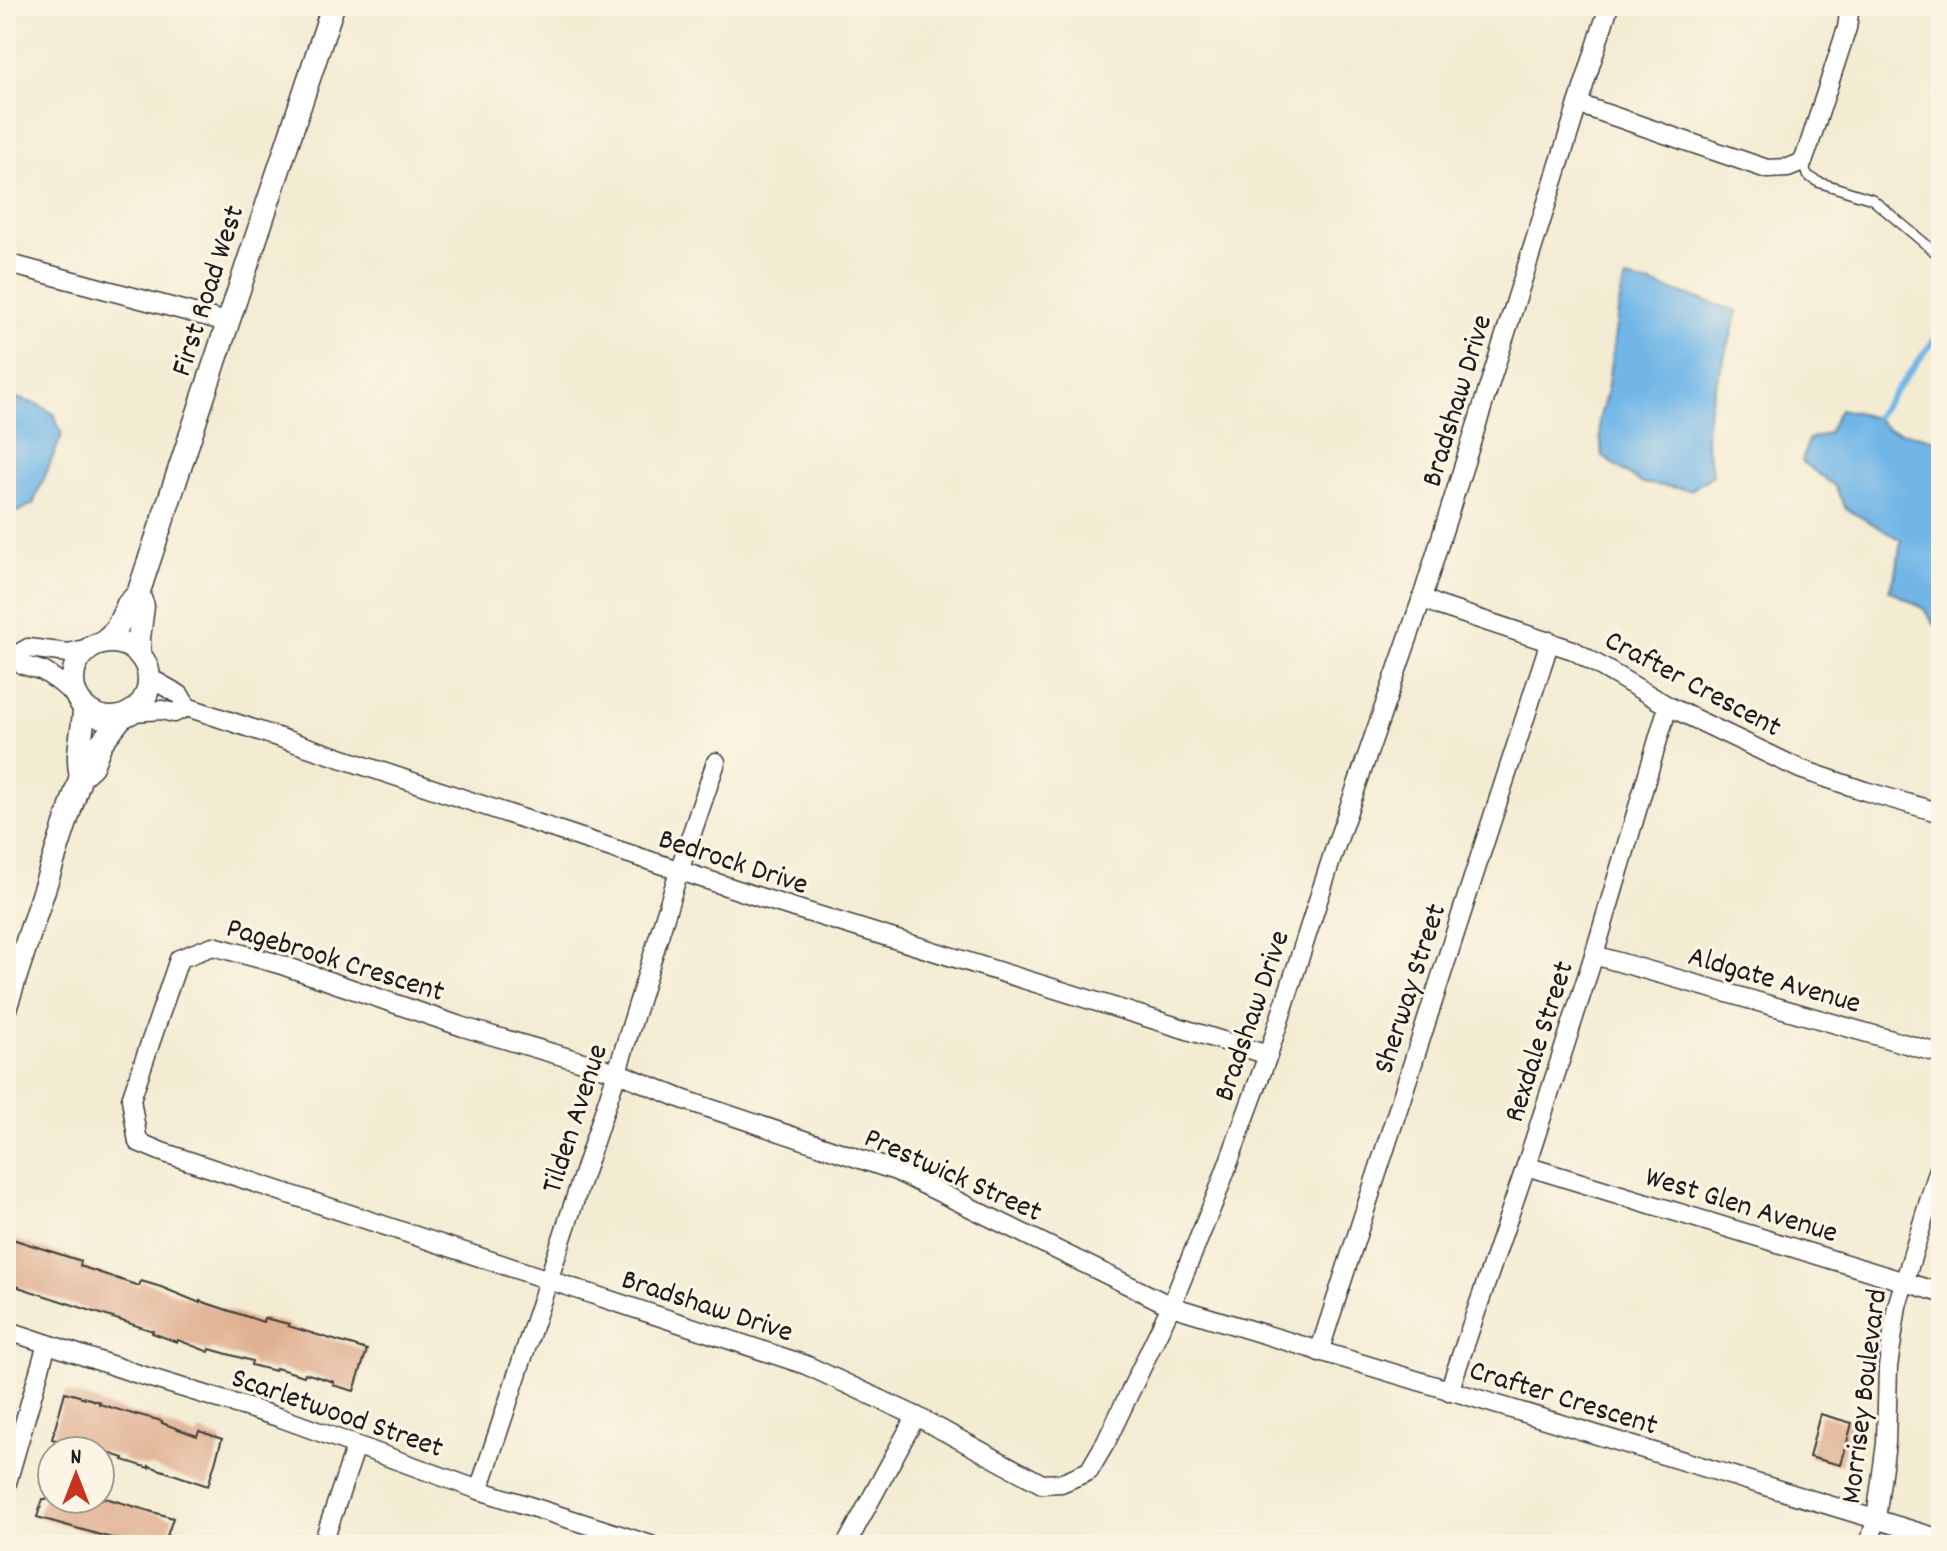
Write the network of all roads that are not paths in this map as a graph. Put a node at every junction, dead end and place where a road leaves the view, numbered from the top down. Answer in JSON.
{"nodes":[{"id":1,"x":333,"y":6,"type":"edge"},
{"id":2,"x":1609,"y":6,"type":"edge"},
{"id":3,"x":1850,"y":6,"type":"edge"},
{"id":4,"x":1578,"y":104,"type":"junction"},
{"id":5,"x":1803,"y":162,"type":"junction"},
{"id":6,"x":1941,"y":257,"type":"edge"},
{"id":7,"x":6,"y":263,"type":"edge"},
{"id":8,"x":227,"y":322,"type":"junction"},
{"id":9,"x":138,"y":594,"type":"junction"},
{"id":10,"x":1422,"y":598,"type":"junction"},
{"id":11,"x":1550,"y":641,"type":"junction"},
{"id":12,"x":96,"y":646,"type":"junction"},
{"id":13,"x":11,"y":653,"type":"edge"},
{"id":14,"x":139,"y":653,"type":"junction"},
{"id":15,"x":150,"y":678,"type":"junction"},
{"id":16,"x":80,"y":702,"type":"junction"},
{"id":17,"x":1668,"y":706,"type":"junction"},
{"id":18,"x":187,"y":707,"type":"junction"},
{"id":19,"x":127,"y":715,"type":"junction"},
{"id":20,"x":716,"y":762,"type":"dead end"},
{"id":21,"x":81,"y":776,"type":"junction"},
{"id":22,"x":1941,"y":813,"type":"edge"},
{"id":23,"x":679,"y":871,"type":"junction"},
{"id":24,"x":1594,"y":955,"type":"junction"},
{"id":25,"x":6,"y":1006,"type":"edge"},
{"id":26,"x":1941,"y":1054,"type":"edge"},
{"id":27,"x":1268,"y":1055,"type":"junction"},
{"id":28,"x":617,"y":1072,"type":"junction"},
{"id":29,"x":1941,"y":1162,"type":"edge"},
{"id":30,"x":1526,"y":1166,"type":"junction"},
{"id":31,"x":549,"y":1281,"type":"junction"},
{"id":32,"x":1904,"y":1282,"type":"junction"},
{"id":33,"x":1941,"y":1293,"type":"edge"},
{"id":34,"x":1171,"y":1306,"type":"junction"},
{"id":35,"x":6,"y":1330,"type":"edge"},
{"id":36,"x":47,"y":1344,"type":"junction"},
{"id":37,"x":1319,"y":1352,"type":"junction"},
{"id":38,"x":1449,"y":1391,"type":"junction"},
{"id":39,"x":916,"y":1416,"type":"junction"},
{"id":40,"x":356,"y":1446,"type":"junction"},
{"id":41,"x":6,"y":1486,"type":"edge"},
{"id":42,"x":479,"y":1490,"type":"junction"},
{"id":43,"x":1876,"y":1519,"type":"junction"},
{"id":44,"x":1941,"y":1539,"type":"edge"},
{"id":45,"x":324,"y":1540,"type":"dead end"},
{"id":46,"x":651,"y":1545,"type":"edge"},
{"id":47,"x":846,"y":1545,"type":"edge"},
{"id":48,"x":1869,"y":1545,"type":"edge"}],
"edges":[{"from":1,"to":8,"type":"street","name":"First Road West"},
{"from":2,"to":4,"type":"street","name":"Bradshaw Drive"},
{"from":3,"to":5,"type":"street"},
{"from":4,"to":5,"type":"street"},
{"from":4,"to":10,"type":"street","name":"Bradshaw Drive"},
{"from":5,"to":6,"type":"lane"},
{"from":7,"to":8,"type":"street"},
{"from":8,"to":9,"type":"street","name":"First Road West"},
{"from":9,"to":12,"type":"street","name":"First Road West"},
{"from":9,"to":14,"type":"street","name":"First Road West"},
{"from":10,"to":11,"type":"street","name":"Crafter Crescent"},
{"from":10,"to":27,"type":"street","name":"Bradshaw Drive"},
{"from":11,"to":17,"type":"street","name":"Crafter Crescent"},
{"from":11,"to":37,"type":"street","name":"Sherway Street"},
{"from":12,"to":13,"type":"street"},
{"from":12,"to":14,"type":"street"},
{"from":12,"to":16,"type":"street","name":"First Road West"},
{"from":13,"to":16,"type":"street"},
{"from":14,"to":15,"type":"street","name":"First Road West"},
{"from":15,"to":18,"type":"street","name":"Bedrock Drive"},
{"from":15,"to":19,"type":"street","name":"First Road West"},
{"from":16,"to":19,"type":"street"},
{"from":16,"to":21,"type":"street","name":"First Road West"},
{"from":17,"to":22,"type":"street","name":"Crafter Crescent"},
{"from":17,"to":24,"type":"street","name":"Rexdale Street"},
{"from":18,"to":19,"type":"street","name":"Bedrock Drive"},
{"from":18,"to":23,"type":"street","name":"Bedrock Drive"},
{"from":19,"to":21,"type":"street","name":"First Road West"},
{"from":20,"to":23,"type":"street","name":"Tilden Avenue"},
{"from":21,"to":25,"type":"street","name":"First Road West"},
{"from":23,"to":27,"type":"street","name":"Bedrock Drive"},
{"from":23,"to":28,"type":"street","name":"Tilden Avenue"},
{"from":24,"to":26,"type":"street","name":"Aldgate Avenue"},
{"from":24,"to":30,"type":"street","name":"Rexdale Street"},
{"from":27,"to":34,"type":"street","name":"Bradshaw Drive"},
{"from":28,"to":31,"type":"street","name":"Tilden Avenue"},
{"from":28,"to":31,"type":"street","name":"Pagebrook Crescent"},
{"from":28,"to":34,"type":"street","name":"Prestwick Street"},
{"from":29,"to":32,"type":"street","name":"Morrisey Boulevard"},
{"from":30,"to":32,"type":"street","name":"West Glen Avenue"},
{"from":30,"to":38,"type":"street","name":"Rexdale Street"},
{"from":31,"to":39,"type":"street","name":"Bradshaw Drive"},
{"from":31,"to":42,"type":"street","name":"Tilden Avenue"},
{"from":32,"to":33,"type":"street","name":"West Glen Avenue"},
{"from":32,"to":43,"type":"street","name":"Morrisey Boulevard"},
{"from":34,"to":37,"type":"street","name":"Crafter Crescent"},
{"from":34,"to":39,"type":"street","name":"Bradshaw Drive"},
{"from":35,"to":36,"type":"street","name":"Scarletwood Street"},
{"from":36,"to":40,"type":"street","name":"Scarletwood Street"},
{"from":36,"to":41,"type":"street"},
{"from":37,"to":38,"type":"street","name":"Crafter Crescent"},
{"from":38,"to":43,"type":"street","name":"Crafter Crescent"},
{"from":39,"to":47,"type":"street"},
{"from":40,"to":42,"type":"street","name":"Scarletwood Street"},
{"from":40,"to":45,"type":"street"},
{"from":42,"to":46,"type":"street","name":"Scarletwood Street"},
{"from":43,"to":44,"type":"street","name":"Crafter Crescent"},
{"from":43,"to":48,"type":"street","name":"Morrisey Boulevard"}]}
